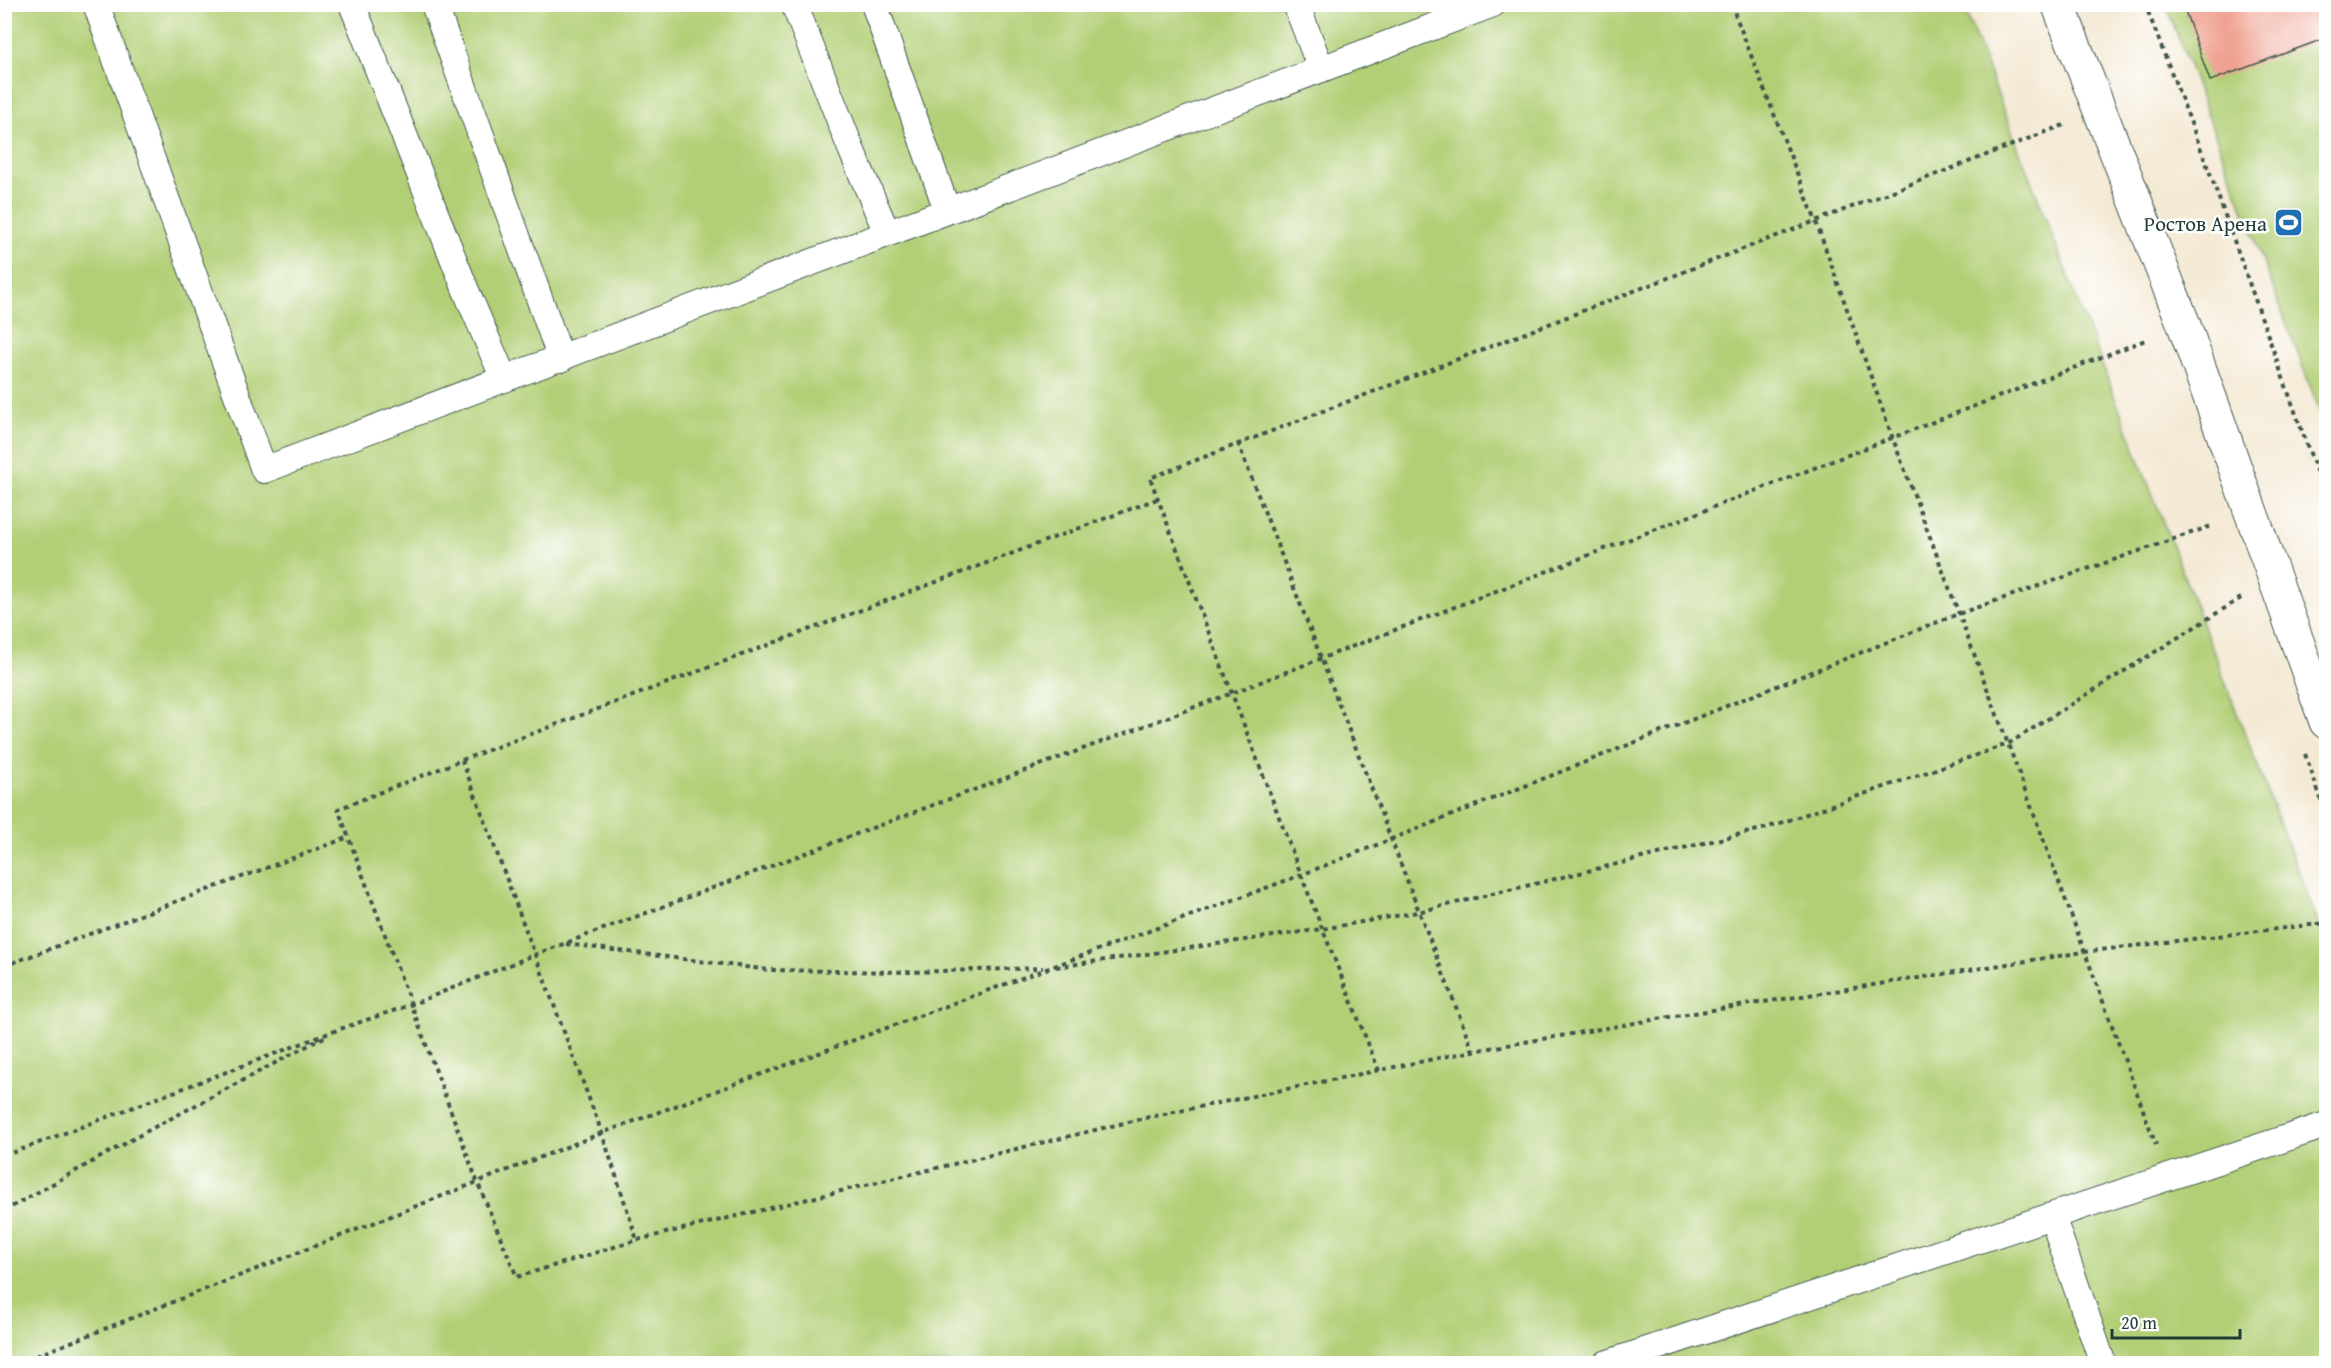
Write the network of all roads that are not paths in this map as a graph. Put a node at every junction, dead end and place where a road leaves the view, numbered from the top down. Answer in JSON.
{"nodes":[{"id":1,"x":96,"y":4,"type":"edge"},
{"id":2,"x":352,"y":4,"type":"edge"},
{"id":3,"x":434,"y":4,"type":"edge"},
{"id":4,"x":794,"y":4,"type":"edge"},
{"id":5,"x":874,"y":4,"type":"edge"},
{"id":6,"x":1296,"y":4,"type":"edge"},
{"id":7,"x":1493,"y":4,"type":"edge"},
{"id":8,"x":2058,"y":4,"type":"edge"},
{"id":9,"x":1321,"y":69,"type":"junction"},
{"id":10,"x":947,"y":210,"type":"junction"},
{"id":11,"x":887,"y":232,"type":"junction"},
{"id":12,"x":561,"y":358,"type":"junction"},
{"id":13,"x":504,"y":379,"type":"junction"},
{"id":14,"x":2326,"y":722,"type":"edge"},
{"id":15,"x":2326,"y":1125,"type":"edge"},
{"id":16,"x":2052,"y":1216,"type":"junction"},
{"id":17,"x":1605,"y":1364,"type":"edge"},
{"id":18,"x":2103,"y":1364,"type":"edge"}],
"edges":[{"from":1,"to":13,"type":"lane"},
{"from":2,"to":13,"type":"lane"},
{"from":3,"to":12,"type":"lane"},
{"from":4,"to":11,"type":"lane"},
{"from":5,"to":10,"type":"lane"},
{"from":6,"to":9,"type":"lane"},
{"from":7,"to":9,"type":"lane"},
{"from":8,"to":14,"type":"street"},
{"from":9,"to":10,"type":"lane"},
{"from":10,"to":11,"type":"lane"},
{"from":11,"to":12,"type":"lane"},
{"from":12,"to":13,"type":"lane"},
{"from":15,"to":16,"type":"lane"},
{"from":16,"to":17,"type":"lane"},
{"from":16,"to":18,"type":"lane"}]}
